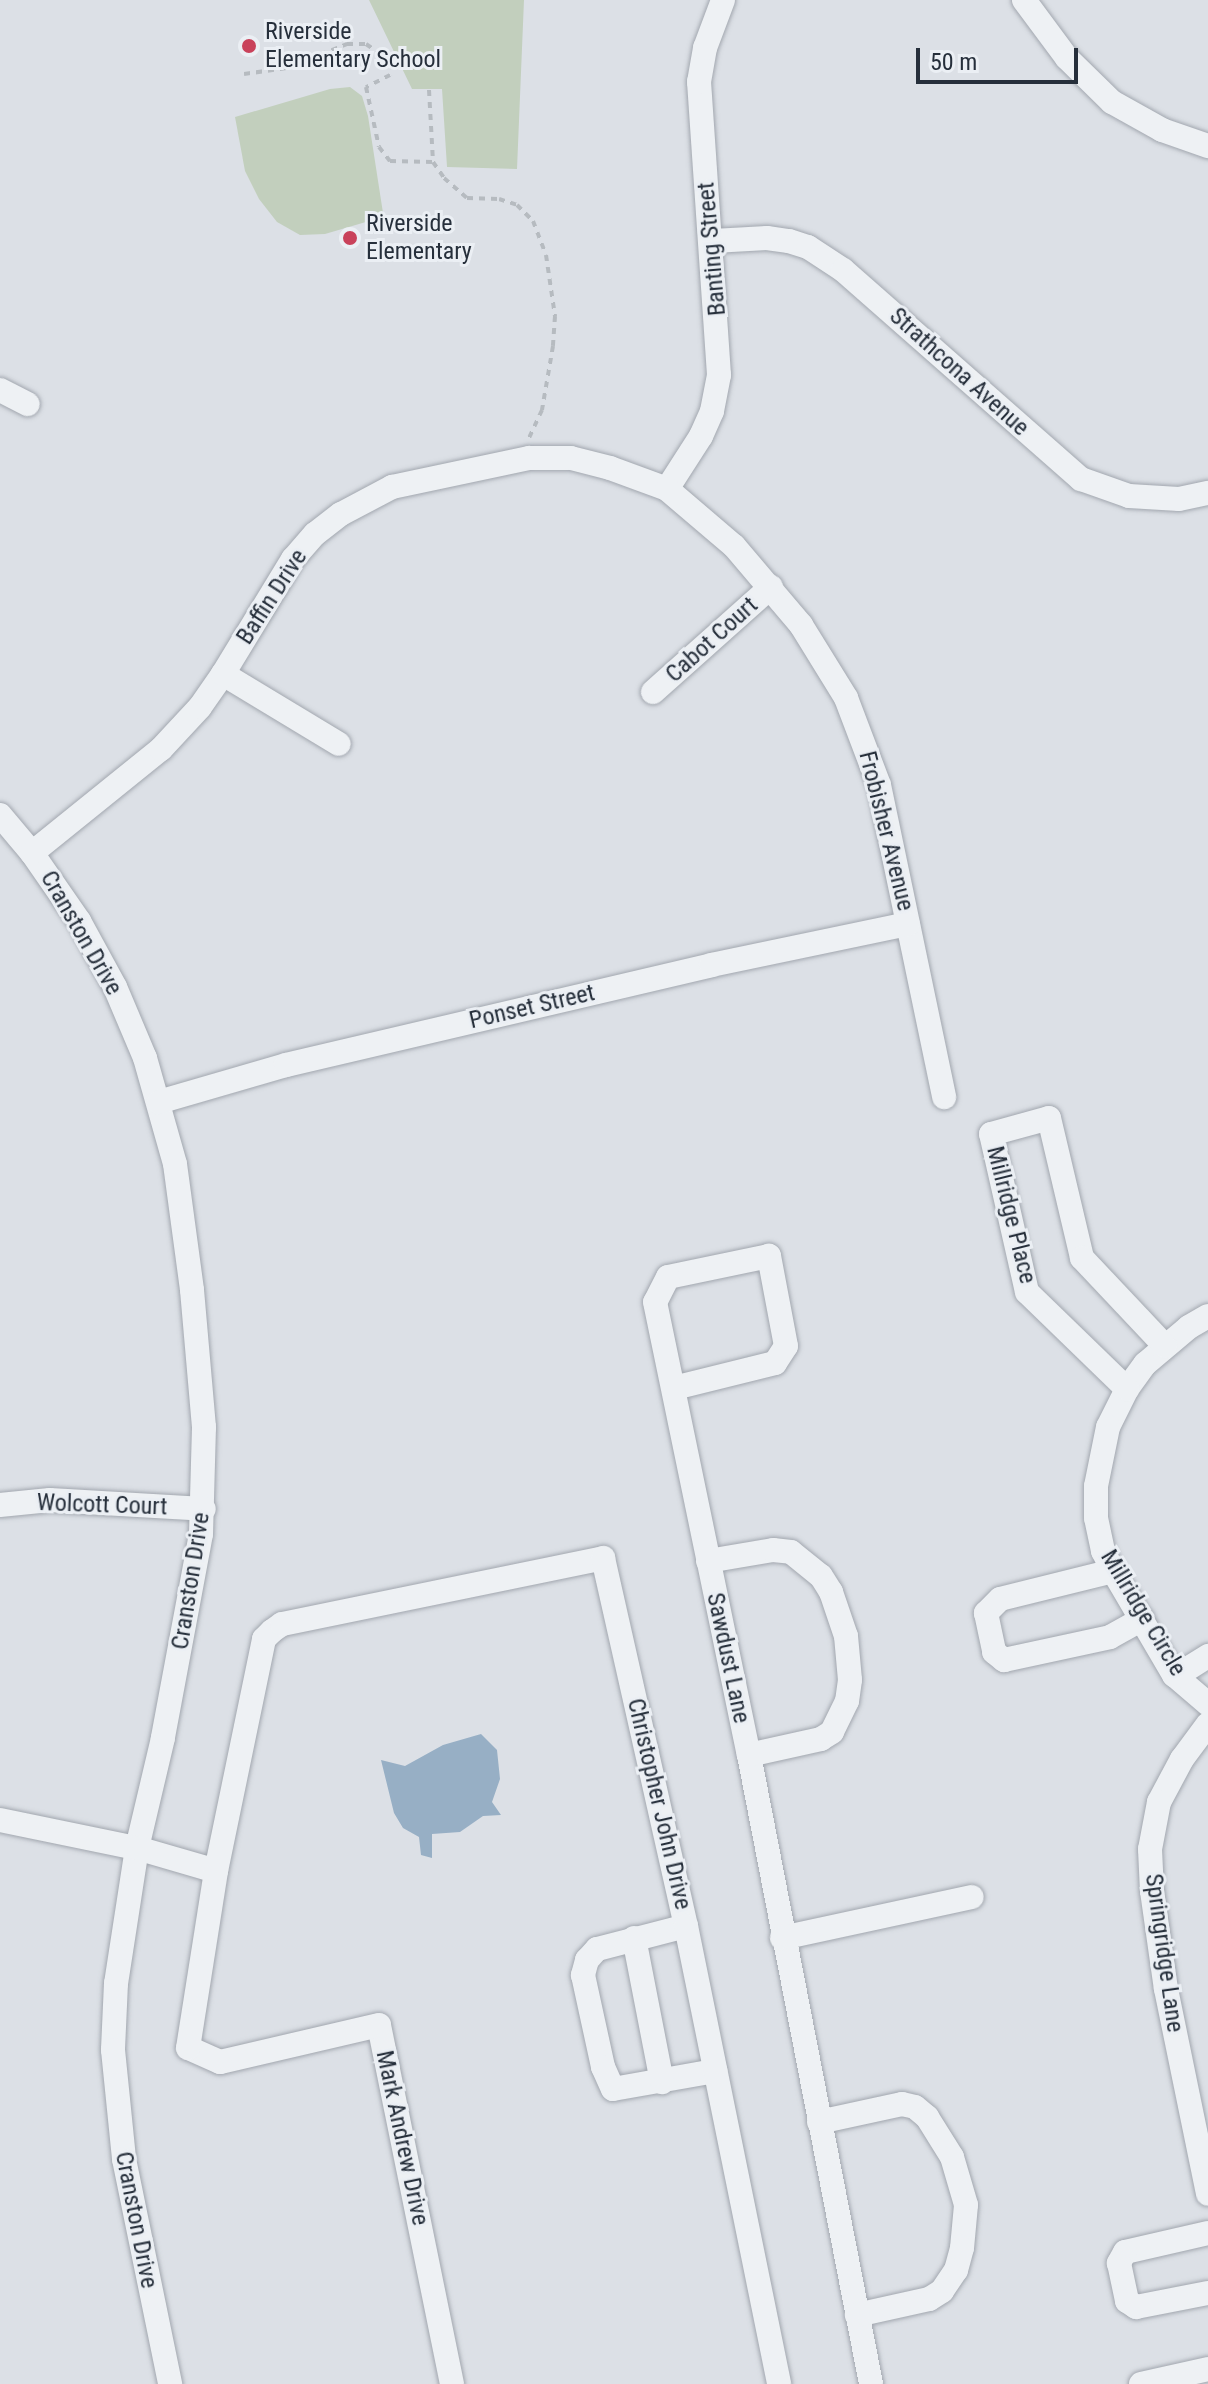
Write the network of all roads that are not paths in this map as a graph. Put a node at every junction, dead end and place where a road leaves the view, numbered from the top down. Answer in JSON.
{"nodes":[{"id":1,"x":723,"y":0,"type":"edge"},
{"id":2,"x":1024,"y":0,"type":"edge"},
{"id":3,"x":1208,"y":146,"type":"edge"},
{"id":4,"x":713,"y":241,"type":"junction"},
{"id":5,"x":0,"y":390,"type":"edge"},
{"id":6,"x":28,"y":404,"type":"dead end"},
{"id":7,"x":667,"y":489,"type":"junction"},
{"id":8,"x":1208,"y":493,"type":"edge"},
{"id":9,"x":771,"y":587,"type":"junction"},
{"id":10,"x":223,"y":674,"type":"junction"},
{"id":11,"x":653,"y":692,"type":"dead end"},
{"id":12,"x":339,"y":744,"type":"dead end"},
{"id":13,"x":0,"y":815,"type":"edge"},
{"id":14,"x":32,"y":853,"type":"junction"},
{"id":15,"x":908,"y":924,"type":"junction"},
{"id":16,"x":944,"y":1097,"type":"dead end"},
{"id":17,"x":159,"y":1102,"type":"junction"},
{"id":18,"x":1208,"y":1316,"type":"edge"},
{"id":19,"x":1165,"y":1346,"type":"junction"},
{"id":20,"x":674,"y":1388,"type":"junction"},
{"id":21,"x":1127,"y":1389,"type":"junction"},
{"id":22,"x":0,"y":1505,"type":"edge"},
{"id":23,"x":204,"y":1509,"type":"junction"},
{"id":24,"x":708,"y":1561,"type":"junction"},
{"id":25,"x":1113,"y":1571,"type":"junction"},
{"id":26,"x":1142,"y":1619,"type":"junction"},
{"id":27,"x":272,"y":1631,"type":"joint"},
{"id":28,"x":1208,"y":1656,"type":"edge"},
{"id":29,"x":1176,"y":1676,"type":"junction"},
{"id":30,"x":1208,"y":1704,"type":"edge"},
{"id":31,"x":1208,"y":1724,"type":"edge"},
{"id":32,"x":749,"y":1755,"type":"junction"},
{"id":33,"x":0,"y":1820,"type":"edge"},
{"id":34,"x":137,"y":1848,"type":"junction"},
{"id":35,"x":216,"y":1871,"type":"junction"},
{"id":36,"x":972,"y":1897,"type":"dead end"},
{"id":37,"x":686,"y":1926,"type":"junction"},
{"id":38,"x":634,"y":1938,"type":"junction"},
{"id":39,"x":782,"y":1938,"type":"junction"},
{"id":40,"x":715,"y":2071,"type":"junction"},
{"id":41,"x":662,"y":2082,"type":"junction"},
{"id":42,"x":819,"y":2122,"type":"junction"},
{"id":43,"x":1208,"y":2194,"type":"edge"},
{"id":44,"x":1208,"y":2233,"type":"edge"},
{"id":45,"x":1208,"y":2293,"type":"edge"},
{"id":46,"x":857,"y":2315,"type":"junction"},
{"id":47,"x":1208,"y":2369,"type":"edge"},
{"id":48,"x":170,"y":2384,"type":"edge"},
{"id":49,"x":452,"y":2384,"type":"edge"},
{"id":50,"x":779,"y":2384,"type":"edge"},
{"id":51,"x":871,"y":2384,"type":"edge"},
{"id":52,"x":1141,"y":2384,"type":"edge"}],
"edges":[{"from":1,"to":4,"type":"street","name":"Banting Street"},
{"from":2,"to":3,"type":"street"},
{"from":4,"to":7,"type":"street","name":"Banting Street"},
{"from":4,"to":8,"type":"street","name":"Strathcona Avenue"},
{"from":5,"to":6,"type":"street"},
{"from":7,"to":9,"type":"street","name":"Frobisher Avenue"},
{"from":7,"to":10,"type":"street","name":"Baffin Drive"},
{"from":9,"to":11,"type":"street","name":"Cabot Court"},
{"from":9,"to":15,"type":"street","name":"Frobisher Avenue"},
{"from":10,"to":12,"type":"street"},
{"from":10,"to":14,"type":"street","name":"Baffin Drive"},
{"from":13,"to":14,"type":"street","name":"Cranston Drive"},
{"from":14,"to":17,"type":"street","name":"Cranston Drive"},
{"from":15,"to":16,"type":"street","name":"Frobisher Avenue"},
{"from":15,"to":17,"type":"street","name":"Ponset Street"},
{"from":17,"to":23,"type":"street","name":"Cranston Drive"},
{"from":18,"to":19,"type":"street","name":"Millridge Circle"},
{"from":19,"to":21,"type":"street","name":"Millridge Circle"},
{"from":19,"to":21,"type":"street","name":"Millridge Place"},
{"from":20,"to":20,"type":"street","name":"Sawdust Lane"},
{"from":20,"to":24,"type":"street","name":"Sawdust Lane"},
{"from":21,"to":25,"type":"street","name":"Millridge Circle"},
{"from":22,"to":23,"type":"street","name":"Wolcott Court"},
{"from":23,"to":34,"type":"street","name":"Cranston Drive"},
{"from":24,"to":32,"type":"street","name":"Sawdust Lane"},
{"from":24,"to":32,"type":"street","name":"Sawdust Lane"},
{"from":25,"to":26,"type":"street","name":"Millridge Circle"},
{"from":25,"to":26,"type":"street"},
{"from":26,"to":29,"type":"street","name":"Millridge Circle"},
{"from":27,"to":35,"type":"street","name":"Mark Andrew Drive"},
{"from":27,"to":37,"type":"street","name":"Christopher John Drive"},
{"from":28,"to":29,"type":"street"},
{"from":29,"to":30,"type":"street","name":"Millridge Circle"},
{"from":31,"to":43,"type":"street","name":"Springridge Lane"},
{"from":32,"to":39,"type":"street","name":"Sawdust Lane"},
{"from":33,"to":34,"type":"street"},
{"from":34,"to":35,"type":"street"},
{"from":34,"to":48,"type":"street","name":"Cranston Drive"},
{"from":35,"to":49,"type":"street","name":"Mark Andrew Drive"},
{"from":36,"to":39,"type":"street"},
{"from":37,"to":38,"type":"street"},
{"from":37,"to":40,"type":"street","name":"Christopher John Drive"},
{"from":38,"to":41,"type":"street"},
{"from":38,"to":41,"type":"street"},
{"from":39,"to":42,"type":"street","name":"Sawdust Lane"},
{"from":40,"to":41,"type":"street"},
{"from":40,"to":50,"type":"street","name":"Christopher John Drive"},
{"from":42,"to":46,"type":"street","name":"Sawdust Lane"},
{"from":42,"to":46,"type":"street"},
{"from":44,"to":45,"type":"street"},
{"from":46,"to":51,"type":"street","name":"Sawdust Lane"},
{"from":47,"to":52,"type":"street"}]}
